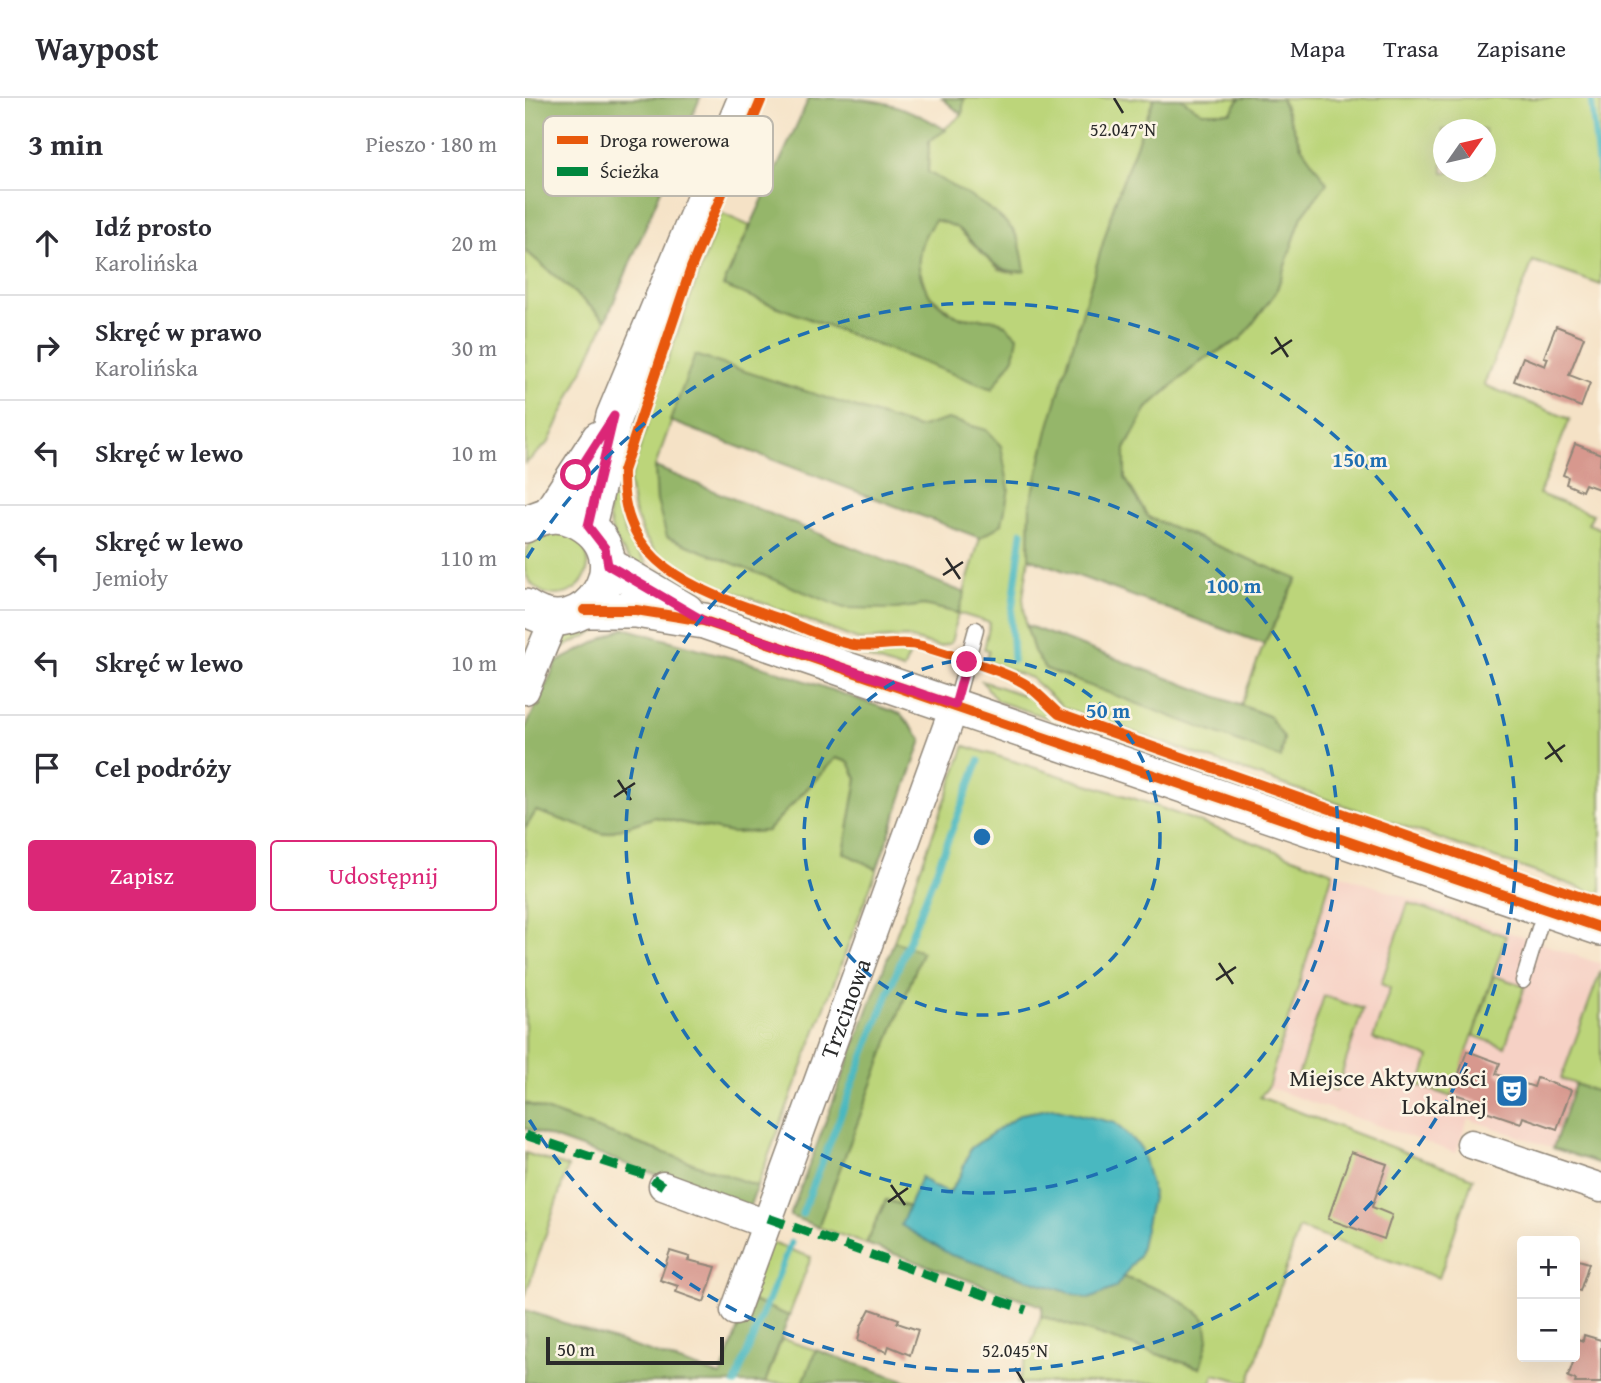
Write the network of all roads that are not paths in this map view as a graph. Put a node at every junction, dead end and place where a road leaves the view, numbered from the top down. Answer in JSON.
{"nodes":[{"id":1,"x":746,"y":98,"type":"edge"},
{"id":2,"x":739,"y":116,"type":"edge"},
{"id":3,"x":705,"y":196,"type":"edge"},
{"id":4,"x":614,"y":416,"type":"junction"},
{"id":5,"x":538,"y":520,"type":"edge"},
{"id":6,"x":588,"y":526,"type":"junction"},
{"id":7,"x":608,"y":565,"type":"junction"},
{"id":8,"x":555,"y":611,"type":"edge"},
{"id":9,"x":704,"y":621,"type":"junction"},
{"id":10,"x":976,"y":629,"type":"dead end"},
{"id":11,"x":525,"y":690,"type":"edge"},
{"id":12,"x":955,"y":705,"type":"junction"},
{"id":13,"x":1539,"y":928,"type":"dead end"},
{"id":14,"x":1601,"y":928,"type":"edge"},
{"id":15,"x":1523,"y":981,"type":"dead end"},
{"id":16,"x":1471,"y":1144,"type":"dead end"},
{"id":17,"x":663,"y":1186,"type":"dead end"},
{"id":18,"x":1601,"y":1188,"type":"edge"},
{"id":19,"x":766,"y":1224,"type":"junction"},
{"id":20,"x":735,"y":1311,"type":"dead end"}],
"edges":[{"from":1,"to":2,"type":"street"},
{"from":3,"to":4,"type":"street"},
{"from":4,"to":5,"type":"street"},
{"from":4,"to":6,"type":"street"},
{"from":5,"to":6,"type":"street"},
{"from":6,"to":7,"type":"street"},
{"from":7,"to":8,"type":"street"},
{"from":7,"to":9,"type":"street"},
{"from":8,"to":9,"type":"street"},
{"from":8,"to":11,"type":"street"},
{"from":9,"to":12,"type":"street"},
{"from":10,"to":12,"type":"lane"},
{"from":12,"to":14,"type":"street"},
{"from":12,"to":19,"type":"street","name":"Trzcinowa"},
{"from":13,"to":15,"type":"lane"},
{"from":16,"to":18,"type":"street"},
{"from":17,"to":19,"type":"street"},
{"from":19,"to":20,"type":"street","name":"Trzcinowa"}]}
